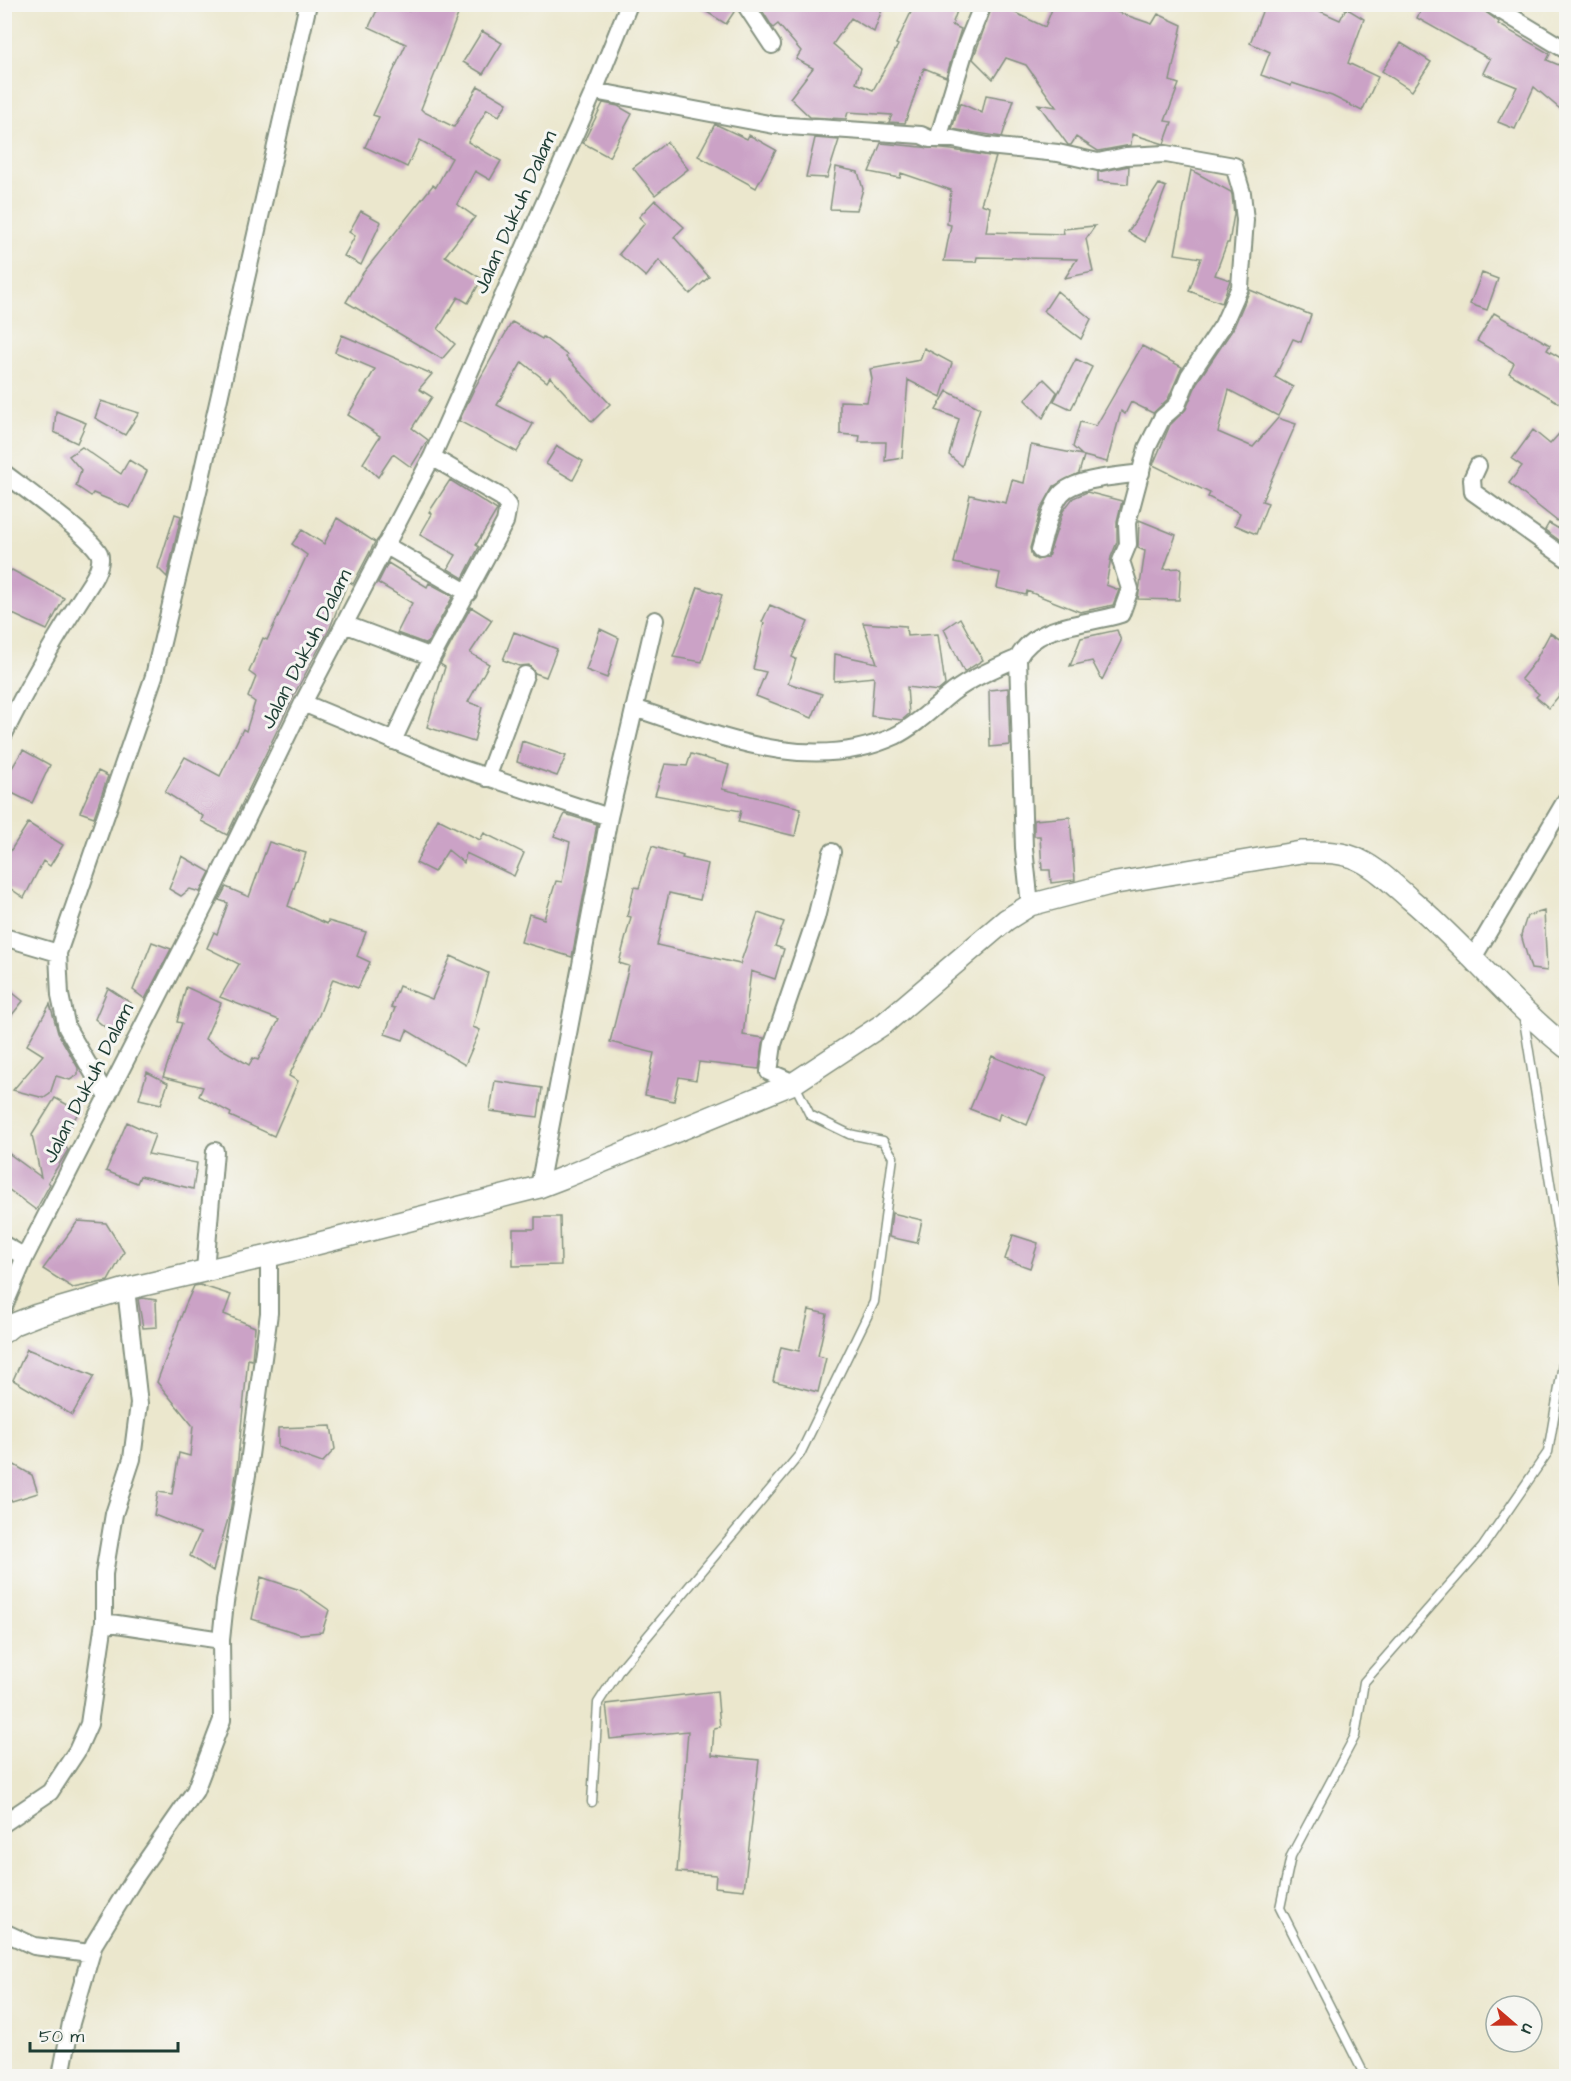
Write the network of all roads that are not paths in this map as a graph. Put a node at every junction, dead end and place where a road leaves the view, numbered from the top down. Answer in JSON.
{"nodes":[{"id":1,"x":308,"y":4,"type":"edge"},
{"id":2,"x":629,"y":4,"type":"edge"},
{"id":3,"x":745,"y":4,"type":"edge"},
{"id":4,"x":983,"y":4,"type":"edge"},
{"id":5,"x":1490,"y":4,"type":"edge"},
{"id":6,"x":772,"y":45,"type":"dead end"},
{"id":7,"x":1566,"y":50,"type":"edge"},
{"id":8,"x":594,"y":91,"type":"junction"},
{"id":9,"x":938,"y":139,"type":"junction"},
{"id":10,"x":432,"y":457,"type":"junction"},
{"id":11,"x":1478,"y":466,"type":"dead end"},
{"id":12,"x":1142,"y":473,"type":"junction"},
{"id":13,"x":4,"y":474,"type":"edge"},
{"id":14,"x":385,"y":545,"type":"junction"},
{"id":15,"x":1040,"y":550,"type":"dead end"},
{"id":16,"x":1566,"y":558,"type":"edge"},
{"id":17,"x":468,"y":593,"type":"junction"},
{"id":18,"x":656,"y":620,"type":"dead end"},
{"id":19,"x":344,"y":624,"type":"junction"},
{"id":20,"x":432,"y":657,"type":"junction"},
{"id":21,"x":1018,"y":658,"type":"junction"},
{"id":22,"x":525,"y":675,"type":"dead end"},
{"id":23,"x":303,"y":703,"type":"junction"},
{"id":24,"x":634,"y":708,"type":"junction"},
{"id":25,"x":4,"y":734,"type":"edge"},
{"id":26,"x":393,"y":741,"type":"junction"},
{"id":27,"x":488,"y":778,"type":"junction"},
{"id":28,"x":1566,"y":800,"type":"edge"},
{"id":29,"x":609,"y":817,"type":"junction"},
{"id":30,"x":832,"y":852,"type":"dead end"},
{"id":31,"x":1030,"y":905,"type":"junction"},
{"id":32,"x":4,"y":937,"type":"edge"},
{"id":33,"x":58,"y":953,"type":"junction"},
{"id":34,"x":1473,"y":958,"type":"junction"},
{"id":35,"x":1522,"y":1008,"type":"junction"},
{"id":36,"x":1566,"y":1047,"type":"edge"},
{"id":37,"x":794,"y":1083,"type":"junction"},
{"id":38,"x":107,"y":1097,"type":"junction"},
{"id":39,"x":215,"y":1151,"type":"dead end"},
{"id":40,"x":539,"y":1187,"type":"junction"},
{"id":41,"x":4,"y":1245,"type":"edge"},
{"id":42,"x":269,"y":1256,"type":"junction"},
{"id":43,"x":25,"y":1257,"type":"junction"},
{"id":44,"x":205,"y":1270,"type":"junction"},
{"id":45,"x":1566,"y":1282,"type":"edge"},
{"id":46,"x":126,"y":1289,"type":"junction"},
{"id":47,"x":4,"y":1306,"type":"edge"},
{"id":48,"x":4,"y":1332,"type":"edge"},
{"id":49,"x":1566,"y":1347,"type":"edge"},
{"id":50,"x":104,"y":1622,"type":"junction"},
{"id":51,"x":221,"y":1640,"type":"junction"},
{"id":52,"x":592,"y":1802,"type":"dead end"},
{"id":53,"x":4,"y":1824,"type":"edge"},
{"id":54,"x":4,"y":1932,"type":"edge"},
{"id":55,"x":90,"y":1953,"type":"junction"},
{"id":56,"x":61,"y":2076,"type":"edge"},
{"id":57,"x":1365,"y":2076,"type":"edge"}],
"edges":[{"from":1,"to":33,"type":"street"},
{"from":2,"to":8,"type":"street","name":"Jalan Dukuh Dalam"},
{"from":3,"to":6,"type":"street"},
{"from":4,"to":9,"type":"street"},
{"from":5,"to":7,"type":"street"},
{"from":8,"to":9,"type":"street"},
{"from":8,"to":10,"type":"street","name":"Jalan Dukuh Dalam"},
{"from":9,"to":12,"type":"street"},
{"from":10,"to":14,"type":"street","name":"Jalan Dukuh Dalam"},
{"from":10,"to":17,"type":"street"},
{"from":11,"to":16,"type":"street"},
{"from":12,"to":15,"type":"street"},
{"from":12,"to":21,"type":"street"},
{"from":13,"to":25,"type":"street"},
{"from":14,"to":17,"type":"street"},
{"from":14,"to":19,"type":"street","name":"Jalan Dukuh Dalam"},
{"from":17,"to":20,"type":"street"},
{"from":18,"to":24,"type":"street"},
{"from":19,"to":20,"type":"street"},
{"from":19,"to":23,"type":"street","name":"Jalan Dukuh Dalam"},
{"from":20,"to":26,"type":"street"},
{"from":21,"to":24,"type":"street"},
{"from":21,"to":31,"type":"street"},
{"from":22,"to":27,"type":"street"},
{"from":23,"to":26,"type":"street"},
{"from":23,"to":38,"type":"street","name":"Jalan Dukuh Dalam"},
{"from":24,"to":29,"type":"street"},
{"from":26,"to":27,"type":"street"},
{"from":27,"to":29,"type":"street"},
{"from":28,"to":34,"type":"street"},
{"from":29,"to":40,"type":"street"},
{"from":30,"to":37,"type":"street"},
{"from":31,"to":34,"type":"street"},
{"from":31,"to":37,"type":"street"},
{"from":32,"to":33,"type":"street"},
{"from":33,"to":38,"type":"street"},
{"from":34,"to":35,"type":"street"},
{"from":35,"to":36,"type":"street"},
{"from":35,"to":45,"type":"lane"},
{"from":37,"to":40,"type":"street"},
{"from":37,"to":52,"type":"lane"},
{"from":38,"to":43,"type":"street","name":"Jalan Dukuh Dalam"},
{"from":39,"to":44,"type":"street"},
{"from":40,"to":42,"type":"street"},
{"from":41,"to":43,"type":"street"},
{"from":42,"to":44,"type":"street"},
{"from":42,"to":51,"type":"street"},
{"from":43,"to":47,"type":"street","name":"Jalan Dukuh Dalam"},
{"from":44,"to":46,"type":"street"},
{"from":46,"to":48,"type":"street"},
{"from":46,"to":50,"type":"street"},
{"from":49,"to":57,"type":"lane"},
{"from":50,"to":51,"type":"street"},
{"from":50,"to":53,"type":"street"},
{"from":51,"to":55,"type":"street"},
{"from":54,"to":55,"type":"street"},
{"from":55,"to":56,"type":"street"}]}
